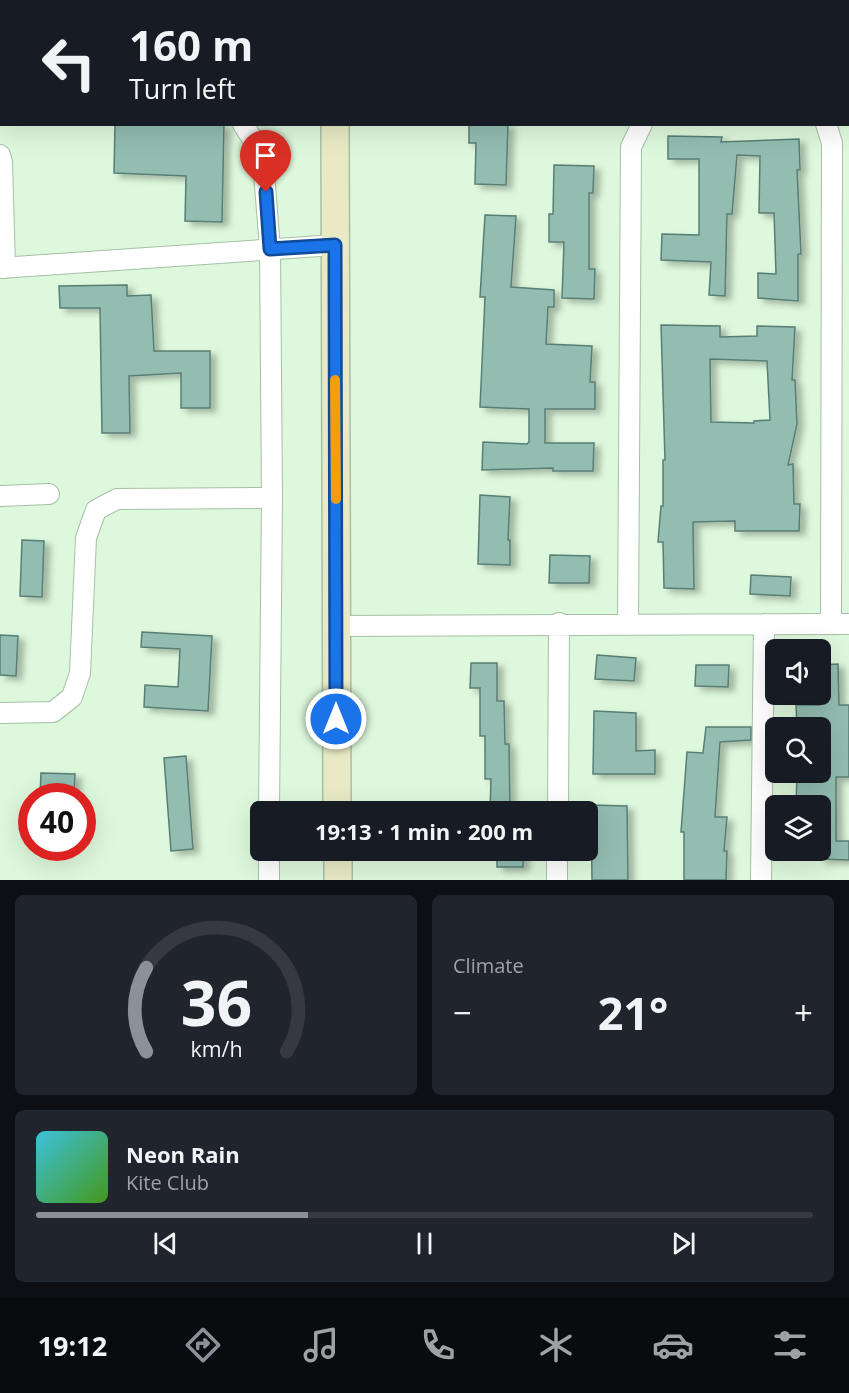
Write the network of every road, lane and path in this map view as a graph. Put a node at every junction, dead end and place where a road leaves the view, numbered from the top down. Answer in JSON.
{"nodes":[{"id":1,"x":244,"y":126,"type":"edge"},
{"id":2,"x":335,"y":126,"type":"edge"},
{"id":3,"x":641,"y":126,"type":"edge"},
{"id":4,"x":827,"y":126,"type":"edge"},
{"id":5,"x":0,"y":155,"type":"edge"},
{"id":6,"x":335,"y":245,"type":"junction"},
{"id":7,"x":270,"y":249,"type":"junction"},
{"id":8,"x":2,"y":268,"type":"edge"},
{"id":9,"x":49,"y":494,"type":"dead end"},
{"id":10,"x":0,"y":496,"type":"edge"},
{"id":11,"x":272,"y":498,"type":"junction"},
{"id":12,"x":559,"y":623,"type":"junction"},
{"id":13,"x":628,"y":624,"type":"junction"},
{"id":14,"x":764,"y":624,"type":"junction"},
{"id":15,"x":840,"y":624,"type":"edge"},
{"id":16,"x":336,"y":626,"type":"junction"},
{"id":17,"x":0,"y":713,"type":"edge"},
{"id":18,"x":269,"y":801,"type":"edge"},
{"id":19,"x":337,"y":801,"type":"edge"},
{"id":20,"x":558,"y":801,"type":"edge"},
{"id":21,"x":269,"y":861,"type":"edge"},
{"id":22,"x":338,"y":861,"type":"edge"},
{"id":23,"x":557,"y":861,"type":"edge"},
{"id":24,"x":269,"y":880,"type":"edge"},
{"id":25,"x":338,"y":880,"type":"edge"},
{"id":26,"x":557,"y":880,"type":"edge"},
{"id":27,"x":761,"y":880,"type":"edge"}],
"edges":[{"from":1,"to":7,"type":"street"},
{"from":2,"to":6,"type":"street"},
{"from":3,"to":13,"type":"street"},
{"from":4,"to":15,"type":"street"},
{"from":5,"to":8,"type":"street"},
{"from":6,"to":7,"type":"street"},
{"from":6,"to":16,"type":"street"},
{"from":7,"to":8,"type":"street"},
{"from":7,"to":11,"type":"street"},
{"from":9,"to":10,"type":"street"},
{"from":11,"to":17,"type":"street"},
{"from":11,"to":18,"type":"street"},
{"from":12,"to":13,"type":"street"},
{"from":12,"to":16,"type":"street"},
{"from":12,"to":20,"type":"street"},
{"from":13,"to":14,"type":"street"},
{"from":14,"to":15,"type":"street"},
{"from":14,"to":27,"type":"street"},
{"from":16,"to":19,"type":"street"},
{"from":21,"to":24,"type":"street"},
{"from":22,"to":25,"type":"street"},
{"from":23,"to":26,"type":"street"}]}
